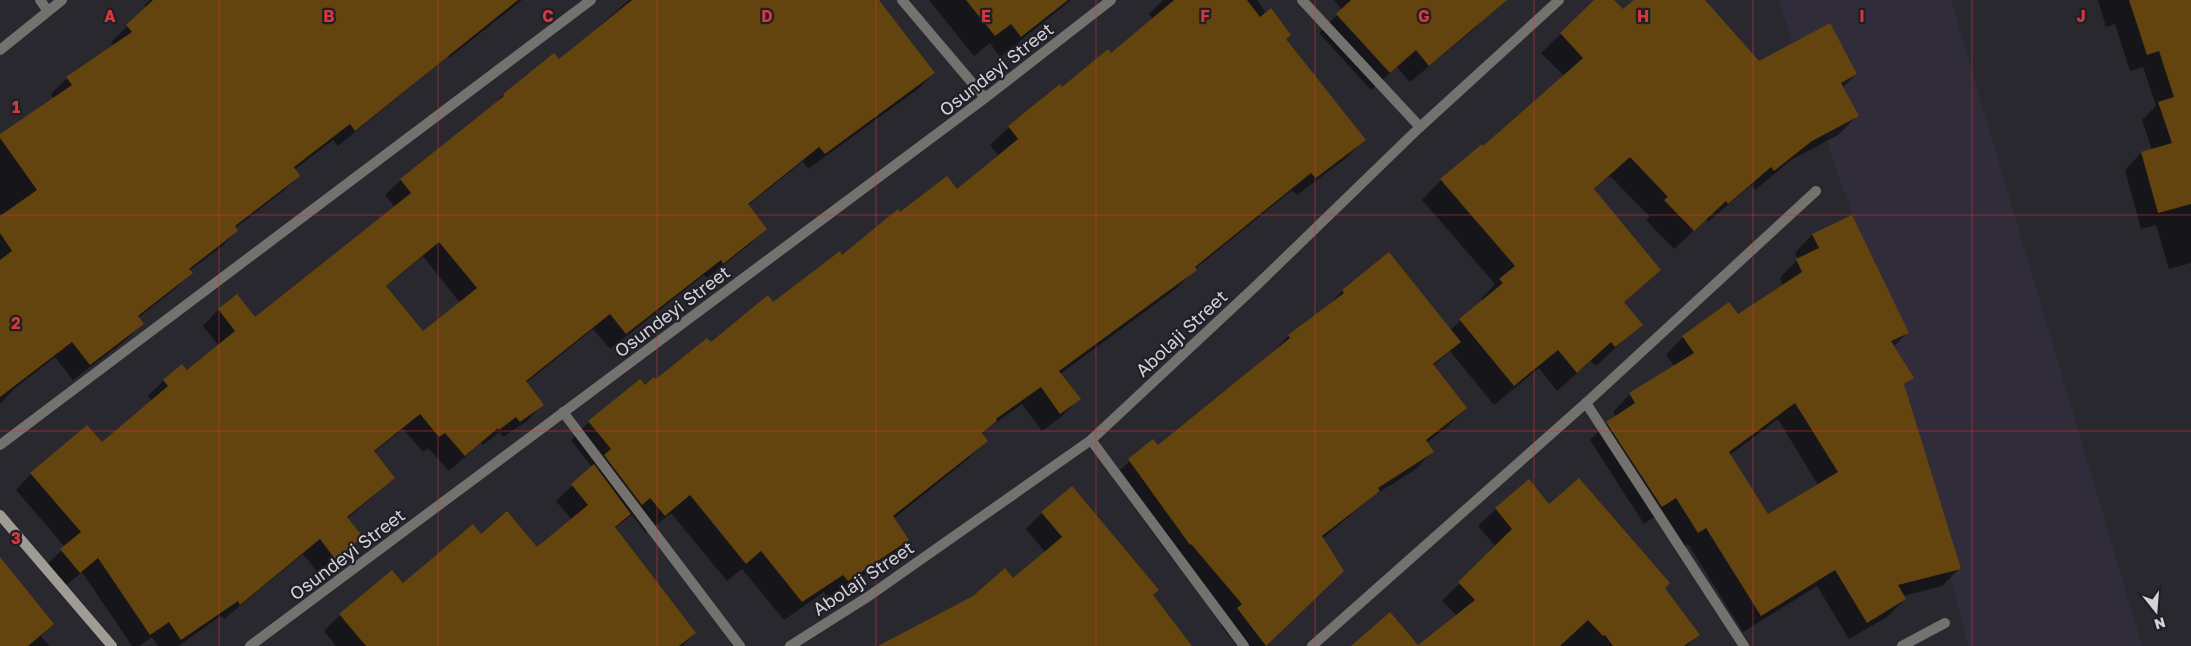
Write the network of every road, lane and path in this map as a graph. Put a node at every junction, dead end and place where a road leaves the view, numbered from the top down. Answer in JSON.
{"nodes":[{"id":1,"x":40,"y":0,"type":"edge"},
{"id":2,"x":62,"y":0,"type":"edge"},
{"id":3,"x":591,"y":0,"type":"edge"},
{"id":4,"x":902,"y":0,"type":"edge"},
{"id":5,"x":1111,"y":0,"type":"edge"},
{"id":6,"x":1302,"y":0,"type":"edge"},
{"id":7,"x":1559,"y":0,"type":"edge"},
{"id":8,"x":48,"y":11,"type":"junction"},
{"id":9,"x":0,"y":50,"type":"edge"},
{"id":10,"x":985,"y":98,"type":"junction"},
{"id":11,"x":1420,"y":127,"type":"junction"},
{"id":12,"x":1816,"y":191,"type":"dead end"},
{"id":13,"x":1586,"y":403,"type":"junction"},
{"id":14,"x":563,"y":412,"type":"junction"},
{"id":15,"x":1091,"y":440,"type":"junction"},
{"id":16,"x":0,"y":445,"type":"edge"},
{"id":17,"x":0,"y":515,"type":"edge"},
{"id":18,"x":1945,"y":623,"type":"dead end"},
{"id":19,"x":112,"y":646,"type":"edge"},
{"id":20,"x":250,"y":646,"type":"edge"},
{"id":21,"x":740,"y":646,"type":"edge"},
{"id":22,"x":790,"y":646,"type":"edge"},
{"id":23,"x":1244,"y":646,"type":"edge"},
{"id":24,"x":1312,"y":646,"type":"edge"},
{"id":25,"x":1744,"y":646,"type":"edge"},
{"id":26,"x":1902,"y":646,"type":"edge"}],
"edges":[{"from":1,"to":8,"type":"street"},
{"from":2,"to":8,"type":"street"},
{"from":3,"to":16,"type":"street"},
{"from":4,"to":10,"type":"street"},
{"from":5,"to":10,"type":"street","name":"Osundeyi Street"},
{"from":6,"to":11,"type":"street"},
{"from":7,"to":11,"type":"street","name":"Abolaji Street"},
{"from":8,"to":9,"type":"street"},
{"from":10,"to":14,"type":"street","name":"Osundeyi Street"},
{"from":11,"to":15,"type":"street","name":"Abolaji Street"},
{"from":12,"to":13,"type":"street"},
{"from":13,"to":24,"type":"street"},
{"from":13,"to":25,"type":"street"},
{"from":14,"to":20,"type":"street","name":"Osundeyi Street"},
{"from":14,"to":21,"type":"street"},
{"from":15,"to":22,"type":"street","name":"Abolaji Street"},
{"from":15,"to":23,"type":"street"},
{"from":17,"to":19,"type":"street"},
{"from":18,"to":26,"type":"street"}]}
